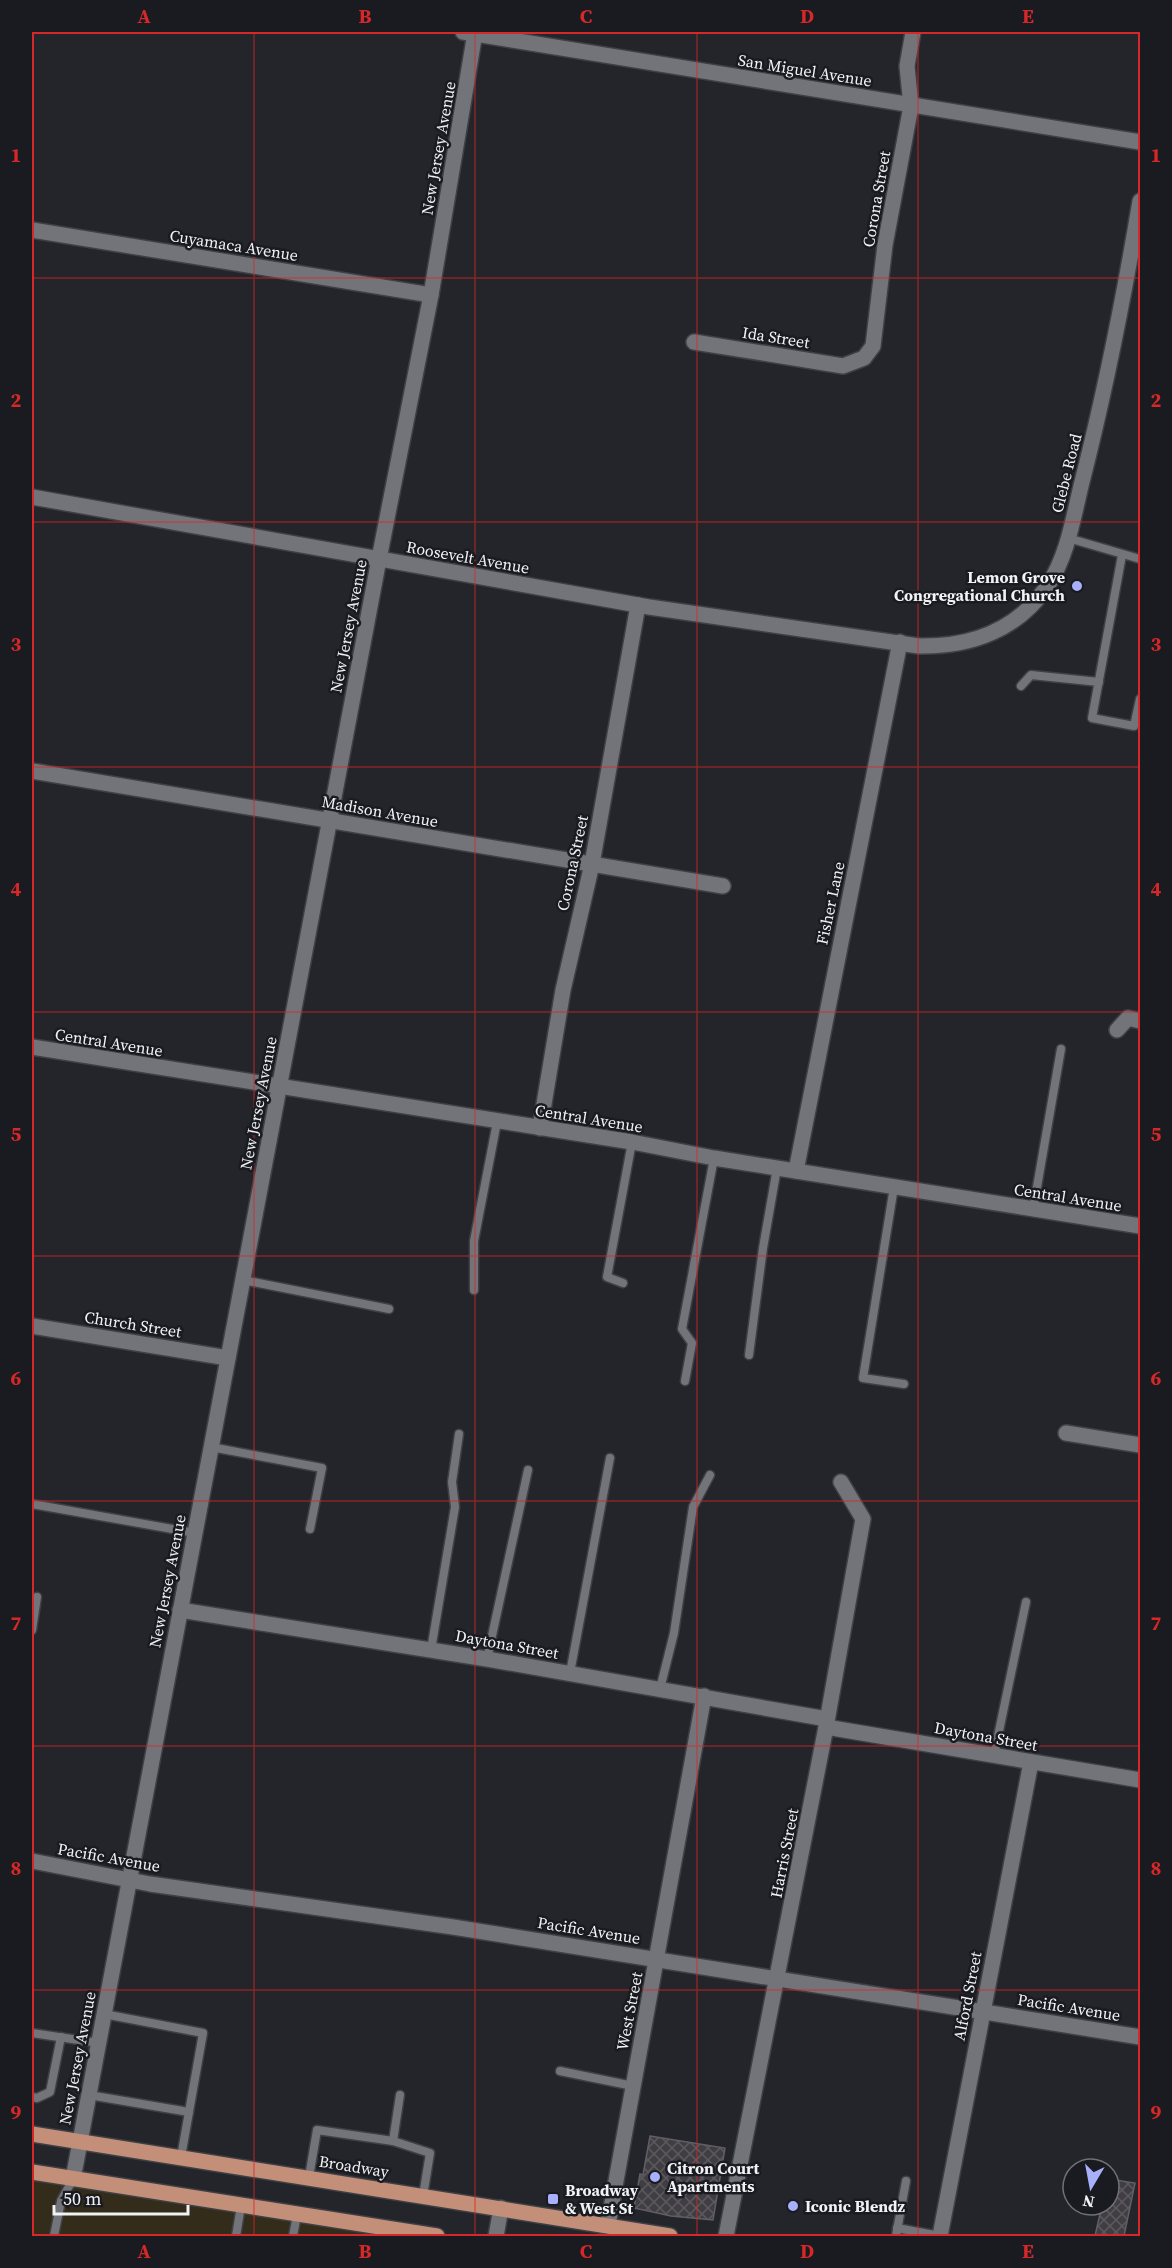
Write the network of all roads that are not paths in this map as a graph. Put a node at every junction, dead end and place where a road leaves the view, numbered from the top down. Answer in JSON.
{"nodes":[{"id":1,"x":913,"y":32,"type":"edge"},
{"id":2,"x":480,"y":33,"type":"edge"},
{"id":3,"x":911,"y":106,"type":"junction"},
{"id":4,"x":1140,"y":142,"type":"edge"},
{"id":5,"x":1140,"y":201,"type":"edge"},
{"id":6,"x":32,"y":230,"type":"edge"},
{"id":7,"x":431,"y":296,"type":"junction"},
{"id":8,"x":694,"y":342,"type":"dead end"},
{"id":9,"x":853,"y":363,"type":"joint"},
{"id":10,"x":32,"y":497,"type":"edge"},
{"id":11,"x":1068,"y":538,"type":"junction"},
{"id":12,"x":1122,"y":555,"type":"junction"},
{"id":13,"x":379,"y":559,"type":"junction"},
{"id":14,"x":1140,"y":559,"type":"edge"},
{"id":15,"x":638,"y":605,"type":"junction"},
{"id":16,"x":900,"y":642,"type":"junction"},
{"id":17,"x":1099,"y":682,"type":"junction"},
{"id":18,"x":1021,"y":686,"type":"dead end"},
{"id":19,"x":1140,"y":699,"type":"edge"},
{"id":20,"x":32,"y":771,"type":"edge"},
{"id":21,"x":330,"y":821,"type":"junction"},
{"id":22,"x":592,"y":864,"type":"junction"},
{"id":23,"x":723,"y":886,"type":"dead end"},
{"id":24,"x":1140,"y":1021,"type":"edge"},
{"id":25,"x":1117,"y":1030,"type":"dead end"},
{"id":26,"x":32,"y":1047,"type":"edge"},
{"id":27,"x":1061,"y":1049,"type":"dead end"},
{"id":28,"x":280,"y":1087,"type":"junction"},
{"id":29,"x":497,"y":1122,"type":"junction"},
{"id":30,"x":540,"y":1128,"type":"junction"},
{"id":31,"x":632,"y":1142,"type":"junction"},
{"id":32,"x":714,"y":1158,"type":"junction"},
{"id":33,"x":777,"y":1168,"type":"junction"},
{"id":34,"x":796,"y":1171,"type":"junction"},
{"id":35,"x":894,"y":1187,"type":"junction"},
{"id":36,"x":1033,"y":1211,"type":"junction"},
{"id":37,"x":1140,"y":1226,"type":"edge"},
{"id":38,"x":243,"y":1280,"type":"junction"},
{"id":39,"x":623,"y":1283,"type":"dead end"},
{"id":40,"x":474,"y":1290,"type":"dead end"},
{"id":41,"x":388,"y":1309,"type":"dead end"},
{"id":42,"x":32,"y":1326,"type":"edge"},
{"id":43,"x":749,"y":1355,"type":"dead end"},
{"id":44,"x":228,"y":1358,"type":"junction"},
{"id":45,"x":685,"y":1381,"type":"dead end"},
{"id":46,"x":904,"y":1384,"type":"dead end"},
{"id":47,"x":1066,"y":1432,"type":"dead end"},
{"id":48,"x":459,"y":1434,"type":"dead end"},
{"id":49,"x":1140,"y":1445,"type":"edge"},
{"id":50,"x":211,"y":1448,"type":"junction"},
{"id":51,"x":610,"y":1458,"type":"dead end"},
{"id":52,"x":528,"y":1470,"type":"dead end"},
{"id":53,"x":711,"y":1475,"type":"dead end"},
{"id":54,"x":841,"y":1482,"type":"dead end"},
{"id":55,"x":32,"y":1504,"type":"edge"},
{"id":56,"x":310,"y":1529,"type":"dead end"},
{"id":57,"x":195,"y":1533,"type":"junction"},
{"id":58,"x":37,"y":1597,"type":"dead end"},
{"id":59,"x":1026,"y":1602,"type":"dead end"},
{"id":60,"x":180,"y":1610,"type":"junction"},
{"id":61,"x":32,"y":1630,"type":"edge"},
{"id":62,"x":431,"y":1650,"type":"junction"},
{"id":63,"x":487,"y":1659,"type":"junction"},
{"id":64,"x":570,"y":1673,"type":"junction"},
{"id":65,"x":660,"y":1689,"type":"junction"},
{"id":66,"x":704,"y":1696,"type":"junction"},
{"id":67,"x":827,"y":1723,"type":"junction"},
{"id":68,"x":994,"y":1755,"type":"junction"},
{"id":69,"x":1031,"y":1762,"type":"junction"},
{"id":70,"x":1140,"y":1780,"type":"edge"},
{"id":71,"x":32,"y":1861,"type":"edge"},
{"id":72,"x":129,"y":1880,"type":"junction"},
{"id":73,"x":657,"y":1959,"type":"junction"},
{"id":74,"x":778,"y":1979,"type":"junction"},
{"id":75,"x":982,"y":2012,"type":"junction"},
{"id":76,"x":104,"y":2014,"type":"junction"},
{"id":77,"x":32,"y":2033,"type":"edge"},
{"id":78,"x":61,"y":2037,"type":"junction"},
{"id":79,"x":1140,"y":2037,"type":"edge"},
{"id":80,"x":99,"y":2043,"type":"junction"},
{"id":81,"x":560,"y":2071,"type":"dead end"},
{"id":82,"x":633,"y":2086,"type":"junction"},
{"id":83,"x":89,"y":2095,"type":"junction"},
{"id":84,"x":400,"y":2095,"type":"dead end"},
{"id":85,"x":32,"y":2097,"type":"edge"},
{"id":86,"x":189,"y":2112,"type":"junction"},
{"id":87,"x":32,"y":2134,"type":"edge"},
{"id":88,"x":80,"y":2141,"type":"junction"},
{"id":89,"x":393,"y":2141,"type":"junction"},
{"id":90,"x":181,"y":2157,"type":"junction"},
{"id":91,"x":32,"y":2172,"type":"edge"},
{"id":92,"x":309,"y":2177,"type":"junction"},
{"id":93,"x":73,"y":2179,"type":"junction"},
{"id":94,"x":906,"y":2181,"type":"dead end"},
{"id":95,"x":423,"y":2196,"type":"junction"},
{"id":96,"x":241,"y":2206,"type":"junction"},
{"id":97,"x":501,"y":2208,"type":"junction"},
{"id":98,"x":297,"y":2215,"type":"junction"},
{"id":99,"x":608,"y":2225,"type":"junction"},
{"id":100,"x":897,"y":2232,"type":"edge"},
{"id":101,"x":54,"y":2236,"type":"edge"},
{"id":102,"x":236,"y":2236,"type":"edge"},
{"id":103,"x":293,"y":2236,"type":"edge"},
{"id":104,"x":436,"y":2236,"type":"edge"},
{"id":105,"x":496,"y":2236,"type":"edge"},
{"id":106,"x":670,"y":2236,"type":"edge"},
{"id":107,"x":726,"y":2236,"type":"edge"},
{"id":108,"x":940,"y":2236,"type":"edge"}],
"edges":[{"from":1,"to":3,"type":"street","name":"Corona Street"},
{"from":2,"to":3,"type":"street","name":"San Miguel Avenue"},
{"from":2,"to":7,"type":"street","name":"New Jersey Avenue"},
{"from":3,"to":4,"type":"street","name":"San Miguel Avenue"},
{"from":3,"to":9,"type":"street","name":"Corona Street"},
{"from":5,"to":11,"type":"street","name":"Glebe Road"},
{"from":6,"to":7,"type":"street","name":"Cuyamaca Avenue"},
{"from":7,"to":13,"type":"street","name":"New Jersey Avenue"},
{"from":8,"to":9,"type":"street","name":"Ida Street"},
{"from":10,"to":13,"type":"street","name":"Roosevelt Avenue"},
{"from":11,"to":12,"type":"lane"},
{"from":11,"to":16,"type":"street","name":"Glebe Road"},
{"from":12,"to":14,"type":"lane"},
{"from":12,"to":17,"type":"lane"},
{"from":13,"to":15,"type":"street","name":"Roosevelt Avenue"},
{"from":13,"to":21,"type":"street","name":"New Jersey Avenue"},
{"from":15,"to":16,"type":"street","name":"Roosevelt Avenue"},
{"from":15,"to":22,"type":"street","name":"Corona Street"},
{"from":16,"to":34,"type":"street","name":"Fisher Lane"},
{"from":17,"to":18,"type":"lane"},
{"from":17,"to":19,"type":"lane"},
{"from":20,"to":21,"type":"street","name":"Madison Avenue"},
{"from":21,"to":22,"type":"street","name":"Madison Avenue"},
{"from":21,"to":28,"type":"street","name":"New Jersey Avenue"},
{"from":22,"to":23,"type":"street","name":"Madison Avenue"},
{"from":22,"to":30,"type":"street","name":"Corona Street"},
{"from":24,"to":25,"type":"street"},
{"from":26,"to":28,"type":"street","name":"Central Avenue"},
{"from":27,"to":36,"type":"lane"},
{"from":28,"to":29,"type":"street","name":"Central Avenue"},
{"from":28,"to":38,"type":"street","name":"New Jersey Avenue"},
{"from":29,"to":30,"type":"street","name":"Central Avenue"},
{"from":29,"to":40,"type":"lane"},
{"from":30,"to":31,"type":"street","name":"Central Avenue"},
{"from":31,"to":32,"type":"street","name":"Central Avenue"},
{"from":31,"to":39,"type":"lane"},
{"from":32,"to":33,"type":"street","name":"Central Avenue"},
{"from":32,"to":45,"type":"lane"},
{"from":33,"to":34,"type":"street","name":"Central Avenue"},
{"from":33,"to":43,"type":"lane"},
{"from":34,"to":35,"type":"street","name":"Central Avenue"},
{"from":35,"to":36,"type":"street","name":"Central Avenue"},
{"from":35,"to":46,"type":"lane"},
{"from":36,"to":37,"type":"street","name":"Central Avenue"},
{"from":38,"to":41,"type":"lane"},
{"from":38,"to":44,"type":"street","name":"New Jersey Avenue"},
{"from":42,"to":44,"type":"street","name":"Church Street"},
{"from":44,"to":50,"type":"street","name":"New Jersey Avenue"},
{"from":47,"to":49,"type":"street"},
{"from":48,"to":62,"type":"lane"},
{"from":50,"to":56,"type":"lane"},
{"from":50,"to":57,"type":"street","name":"New Jersey Avenue"},
{"from":51,"to":64,"type":"lane"},
{"from":52,"to":63,"type":"lane"},
{"from":53,"to":65,"type":"lane"},
{"from":54,"to":67,"type":"street","name":"Harris Street"},
{"from":55,"to":57,"type":"lane"},
{"from":57,"to":60,"type":"street","name":"New Jersey Avenue"},
{"from":58,"to":61,"type":"lane"},
{"from":59,"to":68,"type":"lane"},
{"from":60,"to":62,"type":"street","name":"Daytona Street"},
{"from":60,"to":72,"type":"street","name":"New Jersey Avenue"},
{"from":62,"to":63,"type":"street","name":"Daytona Street"},
{"from":63,"to":64,"type":"street","name":"Daytona Street"},
{"from":64,"to":65,"type":"street","name":"Daytona Street"},
{"from":65,"to":66,"type":"street","name":"Daytona Street"},
{"from":66,"to":67,"type":"street","name":"Daytona Street"},
{"from":66,"to":73,"type":"street","name":"West Street"},
{"from":67,"to":68,"type":"street","name":"Daytona Street"},
{"from":67,"to":74,"type":"street","name":"Harris Street"},
{"from":68,"to":69,"type":"street","name":"Daytona Street"},
{"from":69,"to":70,"type":"street","name":"Daytona Street"},
{"from":69,"to":75,"type":"street","name":"Alford Street"},
{"from":71,"to":72,"type":"street","name":"Pacific Avenue"},
{"from":72,"to":73,"type":"street","name":"Pacific Avenue"},
{"from":72,"to":76,"type":"street","name":"New Jersey Avenue"},
{"from":73,"to":74,"type":"street","name":"Pacific Avenue"},
{"from":73,"to":82,"type":"street","name":"West Street"},
{"from":74,"to":75,"type":"street","name":"Pacific Avenue"},
{"from":74,"to":107,"type":"street","name":"Harris Street"},
{"from":75,"to":79,"type":"street","name":"Pacific Avenue"},
{"from":75,"to":108,"type":"street","name":"Alford Street"},
{"from":76,"to":80,"type":"street","name":"New Jersey Avenue"},
{"from":76,"to":86,"type":"lane"},
{"from":77,"to":78,"type":"lane"},
{"from":78,"to":80,"type":"lane"},
{"from":78,"to":85,"type":"lane"},
{"from":80,"to":83,"type":"street","name":"New Jersey Avenue"},
{"from":81,"to":82,"type":"lane"},
{"from":82,"to":99,"type":"street","name":"West Street"},
{"from":83,"to":86,"type":"lane"},
{"from":83,"to":88,"type":"street","name":"New Jersey Avenue"},
{"from":84,"to":89,"type":"lane"},
{"from":86,"to":90,"type":"lane"},
{"from":87,"to":88,"type":"main road","name":"Broadway"},
{"from":88,"to":90,"type":"main road","name":"Broadway"},
{"from":88,"to":93,"type":"street","name":"New Jersey Avenue"},
{"from":89,"to":92,"type":"lane"},
{"from":89,"to":95,"type":"lane"},
{"from":90,"to":92,"type":"main road","name":"Broadway"},
{"from":91,"to":93,"type":"main road"},
{"from":92,"to":95,"type":"main road","name":"Broadway"},
{"from":93,"to":96,"type":"main road"},
{"from":93,"to":101,"type":"lane"},
{"from":94,"to":100,"type":"lane"},
{"from":95,"to":97,"type":"main road","name":"Broadway"},
{"from":96,"to":98,"type":"main road"},
{"from":96,"to":102,"type":"lane"},
{"from":97,"to":99,"type":"main road","name":"Broadway"},
{"from":97,"to":105,"type":"street"},
{"from":98,"to":103,"type":"lane"},
{"from":98,"to":104,"type":"main road"},
{"from":99,"to":106,"type":"main road","name":"Broadway"},
{"from":100,"to":108,"type":"lane"}]}
